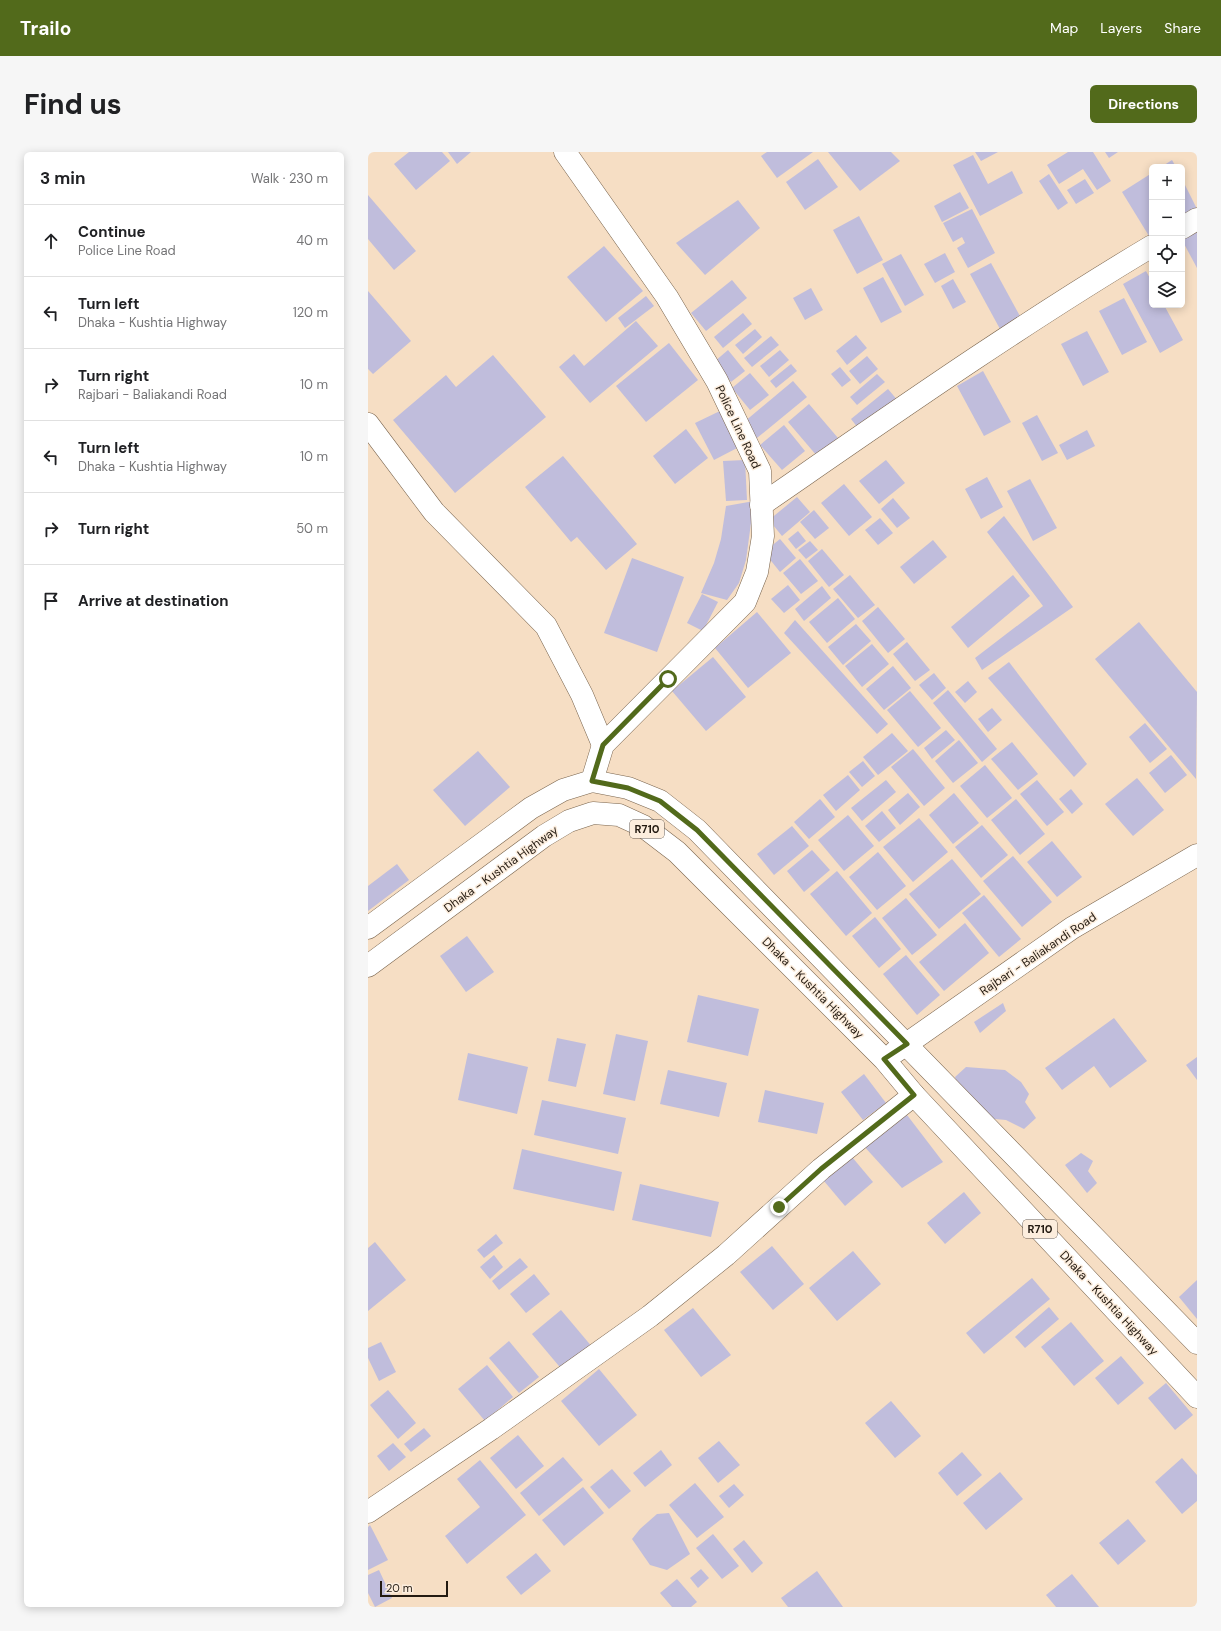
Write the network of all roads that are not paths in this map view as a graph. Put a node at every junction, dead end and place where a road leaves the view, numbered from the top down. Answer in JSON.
{"nodes":[{"id":1,"x":565,"y":152,"type":"edge"},
{"id":2,"x":1197,"y":219,"type":"edge"},
{"id":3,"x":1185,"y":226,"type":"edge"},
{"id":4,"x":1149,"y":248,"type":"edge"},
{"id":5,"x":368,"y":424,"type":"edge"},
{"id":6,"x":762,"y":505,"type":"junction"},
{"id":7,"x":603,"y":745,"type":"junction"},
{"id":8,"x":592,"y":781,"type":"junction"},
{"id":9,"x":1197,"y":855,"type":"edge"},
{"id":10,"x":368,"y":928,"type":"edge"},
{"id":11,"x":368,"y":966,"type":"edge"},
{"id":12,"x":907,"y":1044,"type":"junction"},
{"id":13,"x":884,"y":1059,"type":"junction"},
{"id":14,"x":914,"y":1095,"type":"junction"},
{"id":15,"x":1197,"y":1343,"type":"edge"},
{"id":16,"x":1197,"y":1397,"type":"edge"},
{"id":17,"x":368,"y":1512,"type":"edge"}],
"edges":[{"from":1,"to":6,"type":"main road","name":"Police Line Road"},
{"from":2,"to":3,"type":"main road"},
{"from":4,"to":6,"type":"main road"},
{"from":5,"to":7,"type":"main road"},
{"from":6,"to":7,"type":"main road","name":"Police Line Road"},
{"from":7,"to":8,"type":"main road","name":"Police Line Road"},
{"from":8,"to":10,"type":"main road","number":"R710"},
{"from":8,"to":12,"type":"main road","number":"R710"},
{"from":9,"to":12,"type":"main road","name":"Rajbari - Baliakandi Road"},
{"from":11,"to":13,"type":"main road","name":"Dhaka - Kushtia Highway","number":"R710"},
{"from":12,"to":13,"type":"main road","name":"Rajbari - Baliakandi Road"},
{"from":12,"to":15,"type":"main road","number":"R710"},
{"from":13,"to":14,"type":"main road","name":"Dhaka - Kushtia Highway","number":"R710"},
{"from":14,"to":16,"type":"main road","name":"Dhaka - Kushtia Highway","number":"R710"},
{"from":14,"to":17,"type":"main road"}]}
